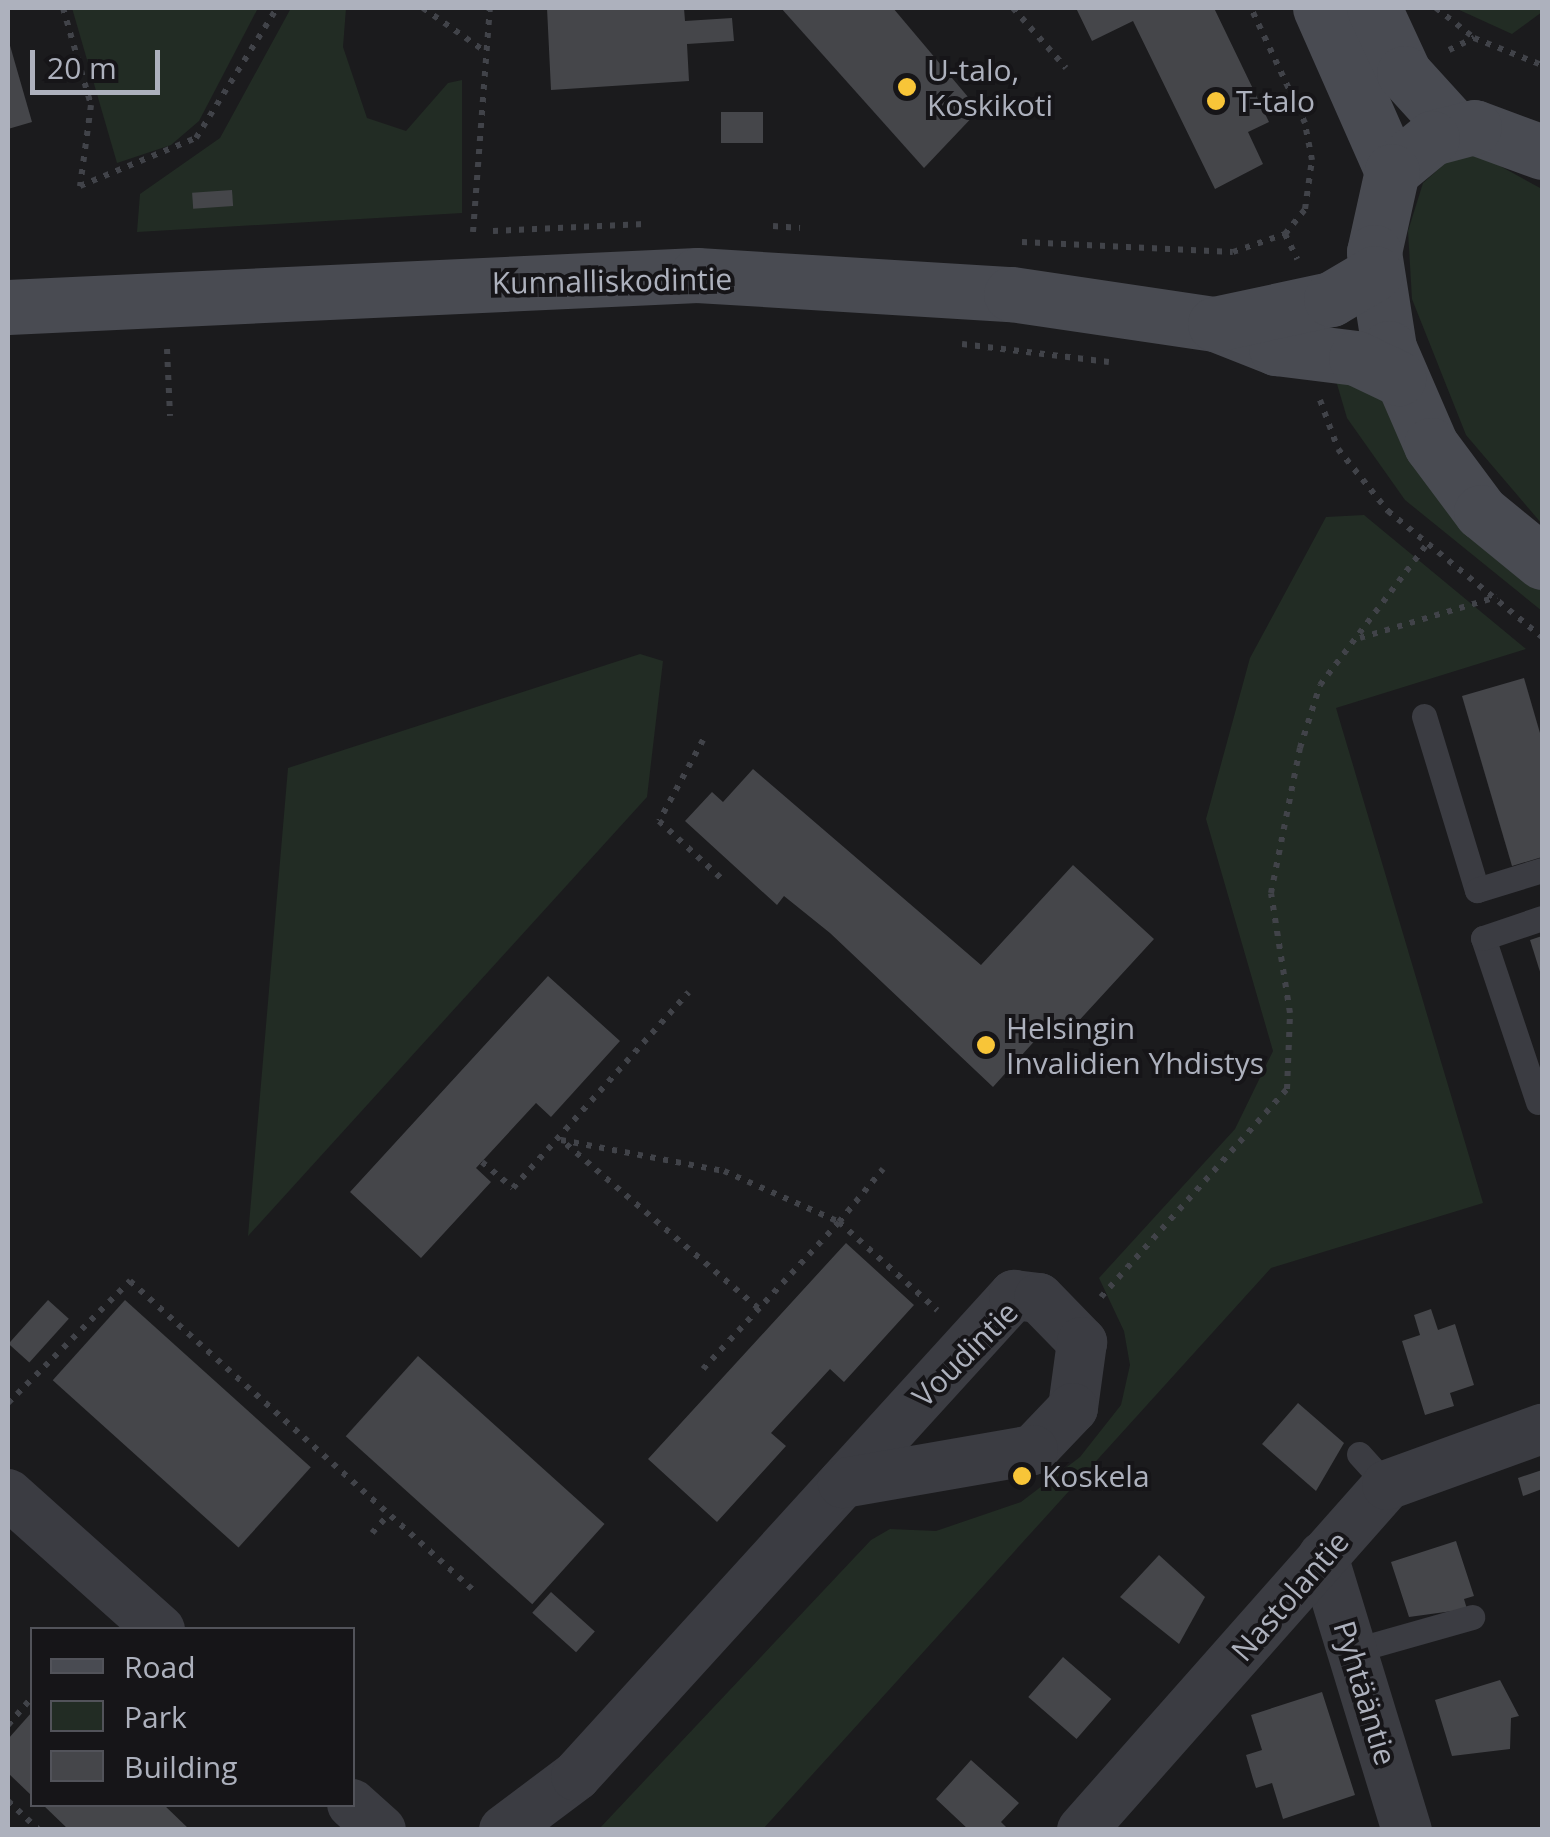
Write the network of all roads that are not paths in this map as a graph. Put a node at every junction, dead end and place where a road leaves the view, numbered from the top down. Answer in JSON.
{"nodes":[{"id":1,"x":1320,"y":8,"type":"edge"},
{"id":2,"x":1374,"y":8,"type":"edge"},
{"id":3,"x":1515,"y":115,"type":"edge"},
{"id":4,"x":1392,"y":171,"type":"junction"},
{"id":5,"x":1375,"y":273,"type":"junction"},
{"id":6,"x":8,"y":307,"type":"edge"},
{"id":7,"x":1215,"y":324,"type":"junction"},
{"id":8,"x":1398,"y":378,"type":"junction"},
{"id":9,"x":1542,"y":562,"type":"edge"},
{"id":10,"x":1424,"y":716,"type":"dead end"},
{"id":11,"x":1542,"y":870,"type":"edge"},
{"id":12,"x":1542,"y":918,"type":"edge"},
{"id":13,"x":1538,"y":1102,"type":"dead end"},
{"id":14,"x":1542,"y":1429,"type":"edge"},
{"id":15,"x":844,"y":1483,"type":"junction"},
{"id":16,"x":8,"y":1494,"type":"edge"},
{"id":17,"x":1323,"y":1556,"type":"junction"},
{"id":18,"x":1472,"y":1617,"type":"dead end"},
{"id":19,"x":157,"y":1627,"type":"edge"},
{"id":20,"x":1352,"y":1651,"type":"junction"},
{"id":21,"x":355,"y":1807,"type":"edge"},
{"id":22,"x":381,"y":1830,"type":"edge"},
{"id":23,"x":504,"y":1830,"type":"edge"},
{"id":24,"x":1082,"y":1830,"type":"edge"},
{"id":25,"x":1407,"y":1830,"type":"edge"}],
"edges":[{"from":1,"to":4,"type":"street"},
{"from":2,"to":3,"type":"street"},
{"from":3,"to":4,"type":"street"},
{"from":4,"to":5,"type":"street"},
{"from":5,"to":7,"type":"street","name":"Kunnalliskodintie"},
{"from":5,"to":8,"type":"street"},
{"from":6,"to":7,"type":"street","name":"Kunnalliskodintie"},
{"from":7,"to":8,"type":"street","name":"Kunnalliskodintie"},
{"from":8,"to":9,"type":"street"},
{"from":10,"to":11,"type":"lane"},
{"from":12,"to":13,"type":"lane"},
{"from":14,"to":17,"type":"street","name":"Nastolantie"},
{"from":15,"to":15,"type":"street","name":"Voudintie"},
{"from":15,"to":23,"type":"street","name":"Voudintie"},
{"from":16,"to":19,"type":"street"},
{"from":17,"to":20,"type":"street","name":"Pyhtääntie"},
{"from":17,"to":24,"type":"street","name":"Nastolantie"},
{"from":18,"to":20,"type":"lane"},
{"from":20,"to":25,"type":"street","name":"Pyhtääntie"},
{"from":21,"to":22,"type":"street"}]}
